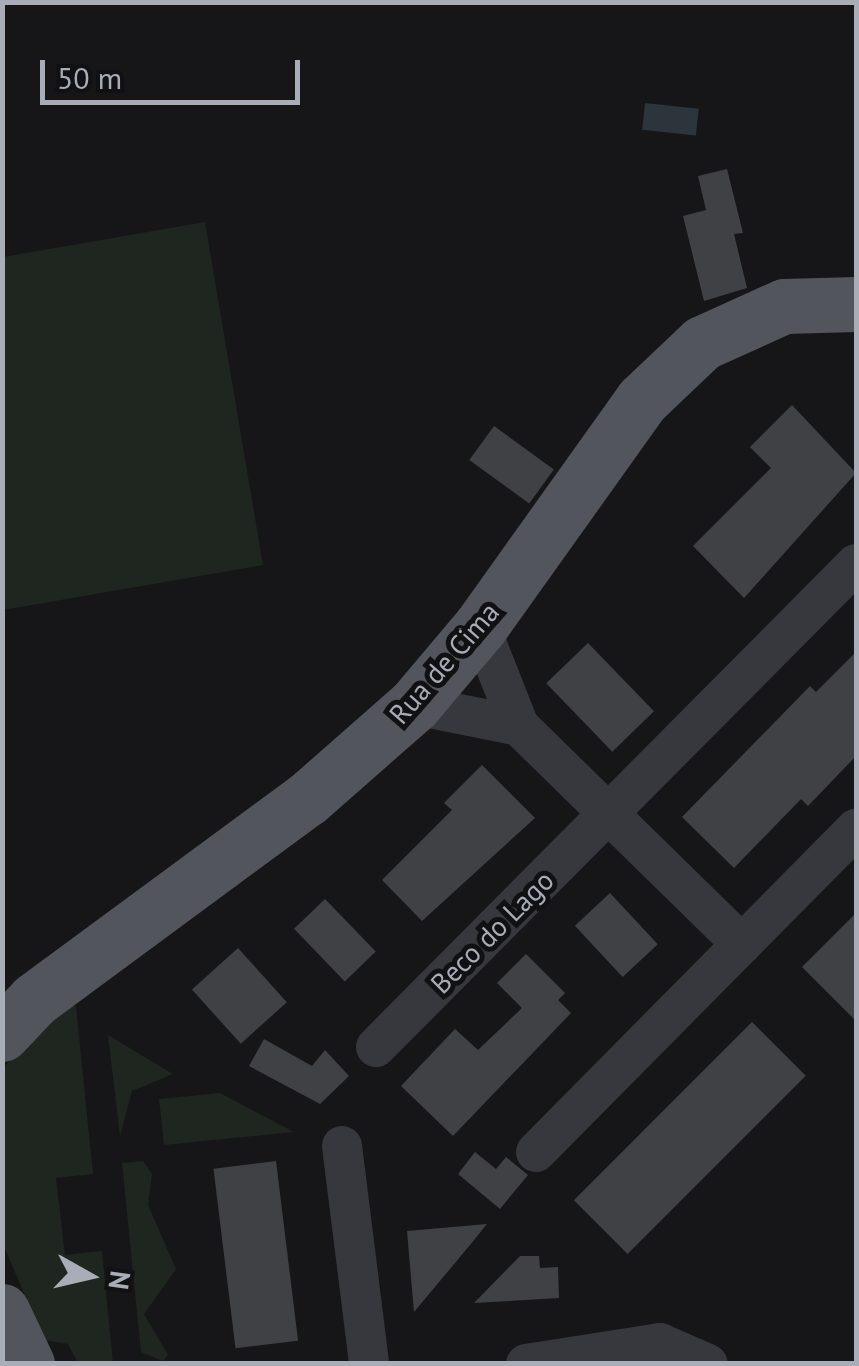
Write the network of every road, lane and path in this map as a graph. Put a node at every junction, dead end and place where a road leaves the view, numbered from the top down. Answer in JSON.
{"nodes":[{"id":1,"x":856,"y":304,"type":"edge"},
{"id":2,"x":856,"y":564,"type":"edge"},
{"id":3,"x":480,"y":628,"type":"junction"},
{"id":4,"x":414,"y":706,"type":"junction"},
{"id":5,"x":520,"y":726,"type":"junction"},
{"id":6,"x":608,"y":816,"type":"junction"},
{"id":7,"x":856,"y":829,"type":"edge"},
{"id":8,"x":742,"y":944,"type":"junction"},
{"id":9,"x":3,"y":1033,"type":"edge"},
{"id":10,"x":376,"y":1047,"type":"dead end"},
{"id":11,"x":342,"y":1146,"type":"dead end"},
{"id":12,"x":536,"y":1152,"type":"dead end"},
{"id":13,"x":2,"y":1312,"type":"edge"},
{"id":14,"x":28,"y":1364,"type":"edge"},
{"id":15,"x":369,"y":1364,"type":"edge"},
{"id":16,"x":526,"y":1364,"type":"edge"},
{"id":17,"x":708,"y":1364,"type":"edge"}],
"edges":[{"from":1,"to":3,"type":"main road","name":"Rua de Cima"},
{"from":2,"to":6,"type":"street","name":"Beco do Lago"},
{"from":3,"to":4,"type":"main road","name":"Rua de Cima"},
{"from":3,"to":5,"type":"street"},
{"from":4,"to":5,"type":"street"},
{"from":4,"to":9,"type":"main road","name":"Rua de Cima"},
{"from":5,"to":6,"type":"street"},
{"from":6,"to":8,"type":"street"},
{"from":6,"to":10,"type":"street","name":"Beco do Lago"},
{"from":7,"to":8,"type":"street"},
{"from":8,"to":12,"type":"street"},
{"from":11,"to":15,"type":"street"},
{"from":13,"to":14,"type":"main road"},
{"from":16,"to":17,"type":"street"}]}
